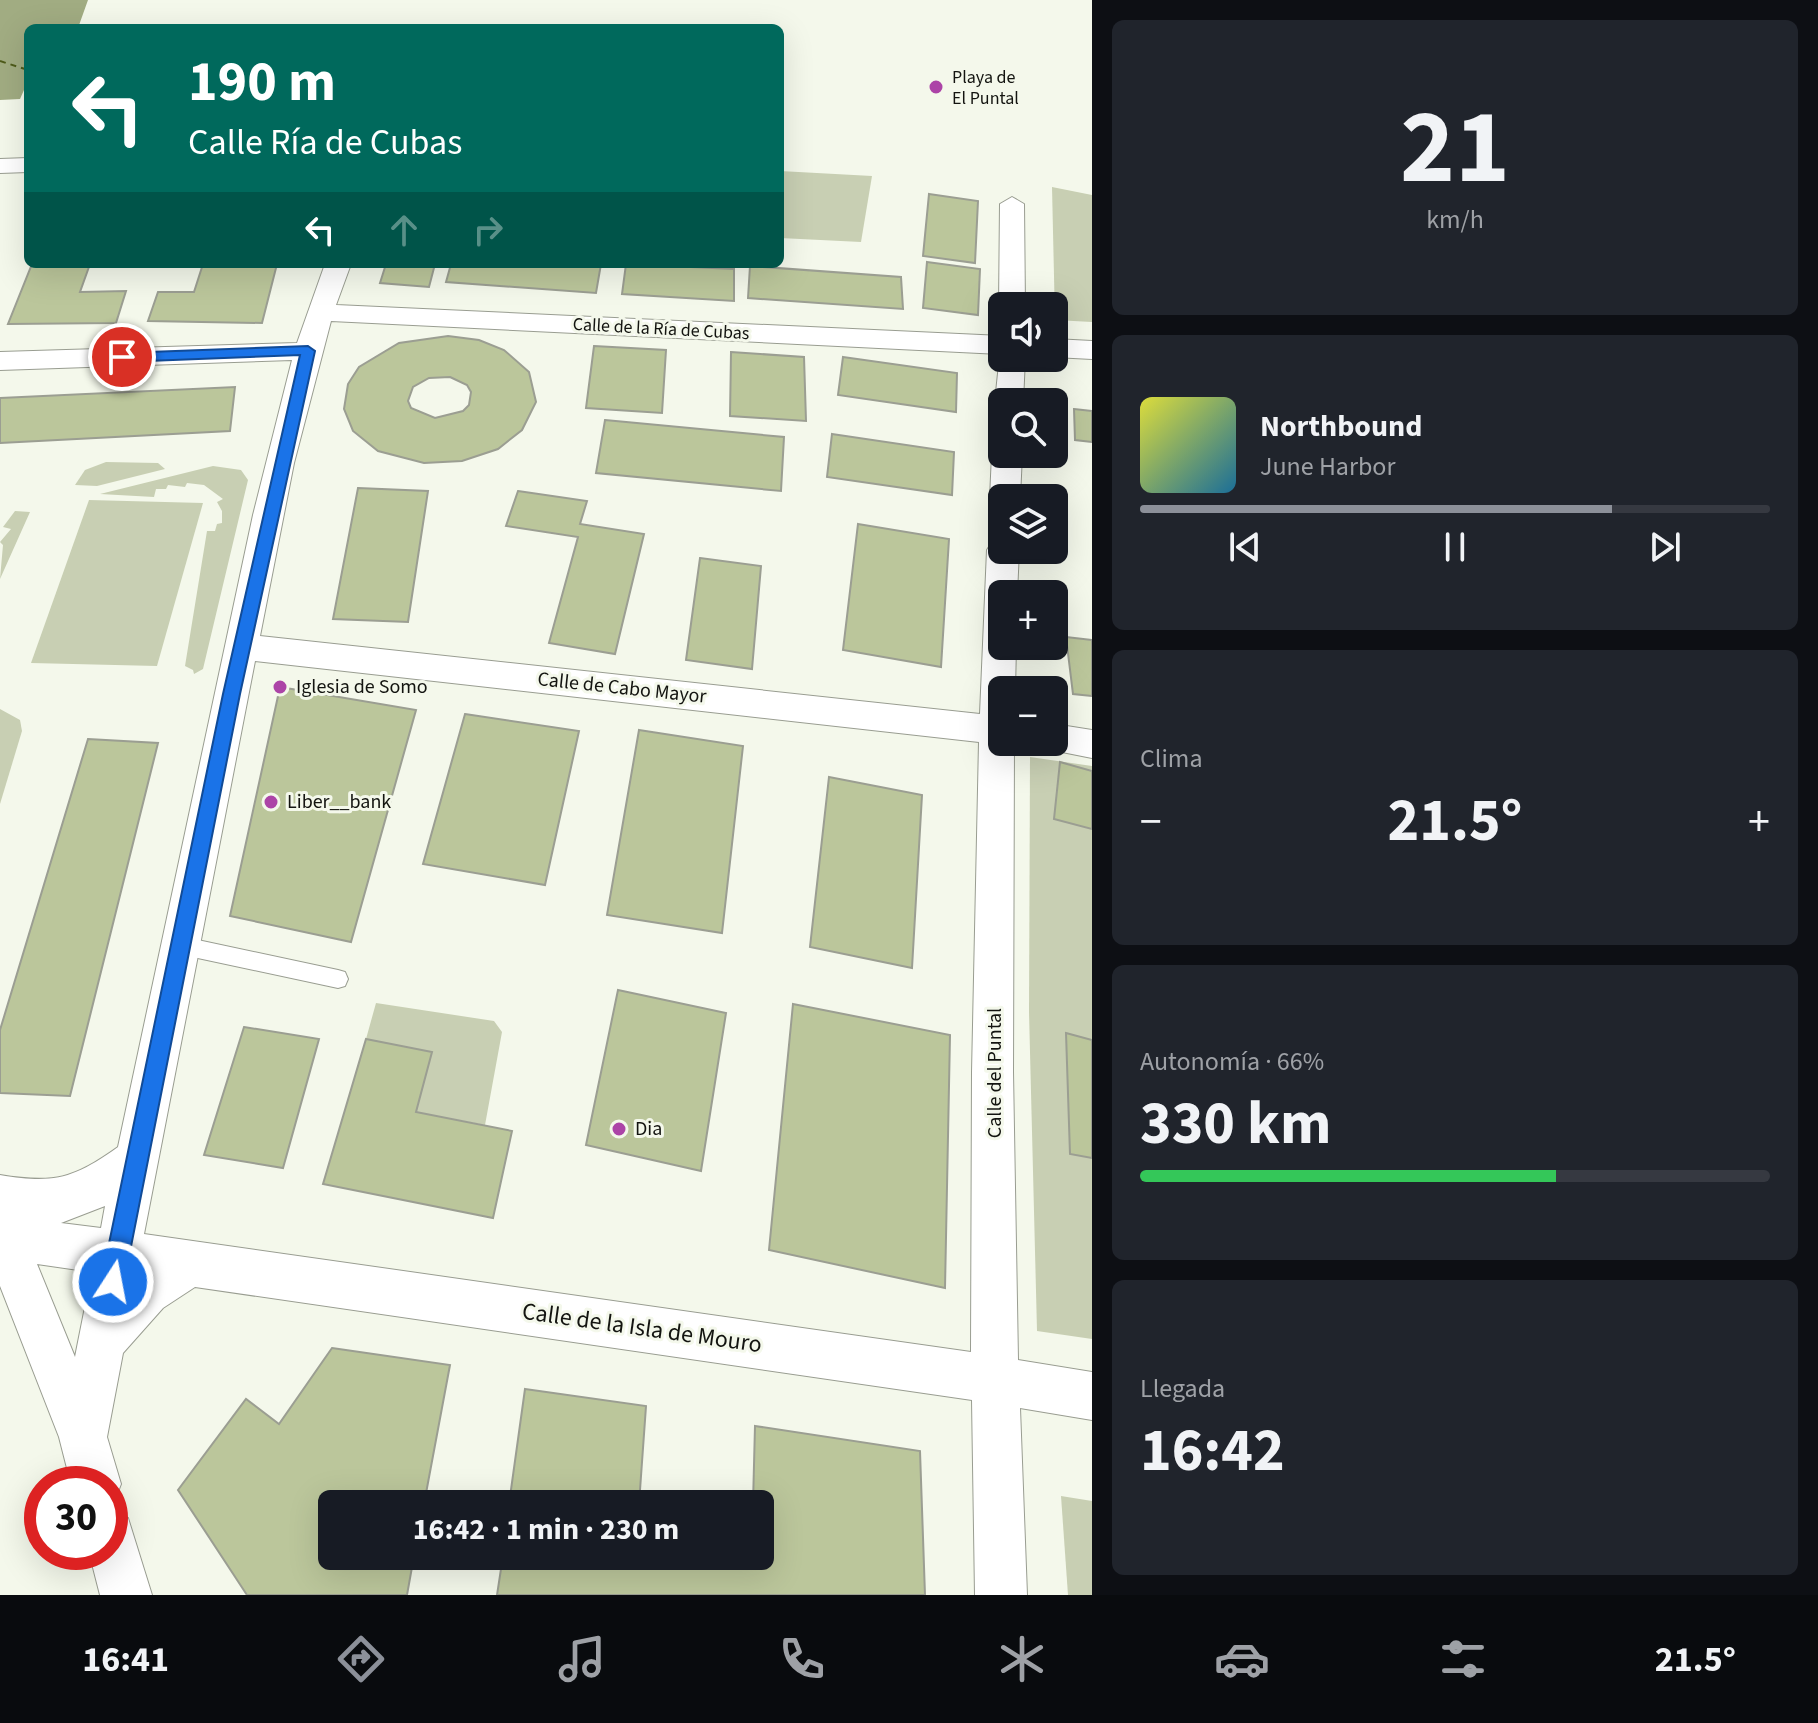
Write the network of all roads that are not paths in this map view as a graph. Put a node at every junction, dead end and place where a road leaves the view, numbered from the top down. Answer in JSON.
{"nodes":[{"id":1,"x":24,"y":165,"type":"edge"},
{"id":2,"x":1,"y":166,"type":"edge"},
{"id":3,"x":1012,"y":204,"type":"dead end"},
{"id":4,"x":336,"y":268,"type":"edge"},
{"id":5,"x":1012,"y":292,"type":"edge"},
{"id":6,"x":319,"y":312,"type":"junction"},
{"id":7,"x":988,"y":344,"type":"edge"},
{"id":8,"x":1068,"y":349,"type":"edge"},
{"id":9,"x":1092,"y":350,"type":"edge"},
{"id":10,"x":308,"y":351,"type":"junction"},
{"id":11,"x":0,"y":361,"type":"edge"},
{"id":12,"x":1003,"y":564,"type":"edge"},
{"id":13,"x":242,"y":647,"type":"junction"},
{"id":14,"x":1000,"y":676,"type":"edge"},
{"id":15,"x":988,"y":729,"type":"edge"},
{"id":16,"x":1068,"y":740,"type":"edge"},
{"id":17,"x":1092,"y":744,"type":"edge"},
{"id":18,"x":999,"y":756,"type":"edge"},
{"id":19,"x":179,"y":945,"type":"junction"},
{"id":20,"x":338,"y":979,"type":"dead end"},
{"id":21,"x":136,"y":1160,"type":"junction"},
{"id":22,"x":1,"y":1221,"type":"edge"},
{"id":23,"x":119,"y":1252,"type":"junction"},
{"id":24,"x":191,"y":1263,"type":"junction"},
{"id":25,"x":101,"y":1342,"type":"junction"},
{"id":26,"x":993,"y":1380,"type":"junction"},
{"id":27,"x":1092,"y":1396,"type":"edge"},
{"id":28,"x":83,"y":1437,"type":"junction"},
{"id":29,"x":91,"y":1466,"type":"edge"},
{"id":30,"x":119,"y":1570,"type":"edge"},
{"id":31,"x":126,"y":1595,"type":"edge"},
{"id":32,"x":1001,"y":1595,"type":"edge"}],
"edges":[{"from":1,"to":2,"type":"street"},
{"from":3,"to":5,"type":"street"},
{"from":4,"to":6,"type":"street"},
{"from":6,"to":7,"type":"street","name":"Calle de la Ría de Cubas"},
{"from":6,"to":10,"type":"street"},
{"from":8,"to":9,"type":"street"},
{"from":10,"to":11,"type":"street"},
{"from":10,"to":13,"type":"street"},
{"from":12,"to":14,"type":"street","name":"Calle del Puntal"},
{"from":13,"to":15,"type":"street","name":"Calle de Cabo Mayor"},
{"from":13,"to":19,"type":"street"},
{"from":16,"to":17,"type":"street"},
{"from":18,"to":26,"type":"street","name":"Calle del Puntal"},
{"from":19,"to":20,"type":"lane"},
{"from":19,"to":21,"type":"street"},
{"from":21,"to":22,"type":"street"},
{"from":21,"to":23,"type":"street"},
{"from":22,"to":23,"type":"street","name":"Calle de la Isla de Mouro"},
{"from":22,"to":28,"type":"street"},
{"from":23,"to":24,"type":"street","name":"Calle de la Isla de Mouro"},
{"from":23,"to":25,"type":"street"},
{"from":24,"to":25,"type":"street"},
{"from":24,"to":26,"type":"street","name":"Calle de la Isla de Mouro"},
{"from":25,"to":28,"type":"street"},
{"from":26,"to":27,"type":"street","name":"Calle de la Isla de Mouro"},
{"from":26,"to":32,"type":"street","name":"Calle del Puntal"},
{"from":28,"to":29,"type":"street"},
{"from":30,"to":31,"type":"street"}]}
